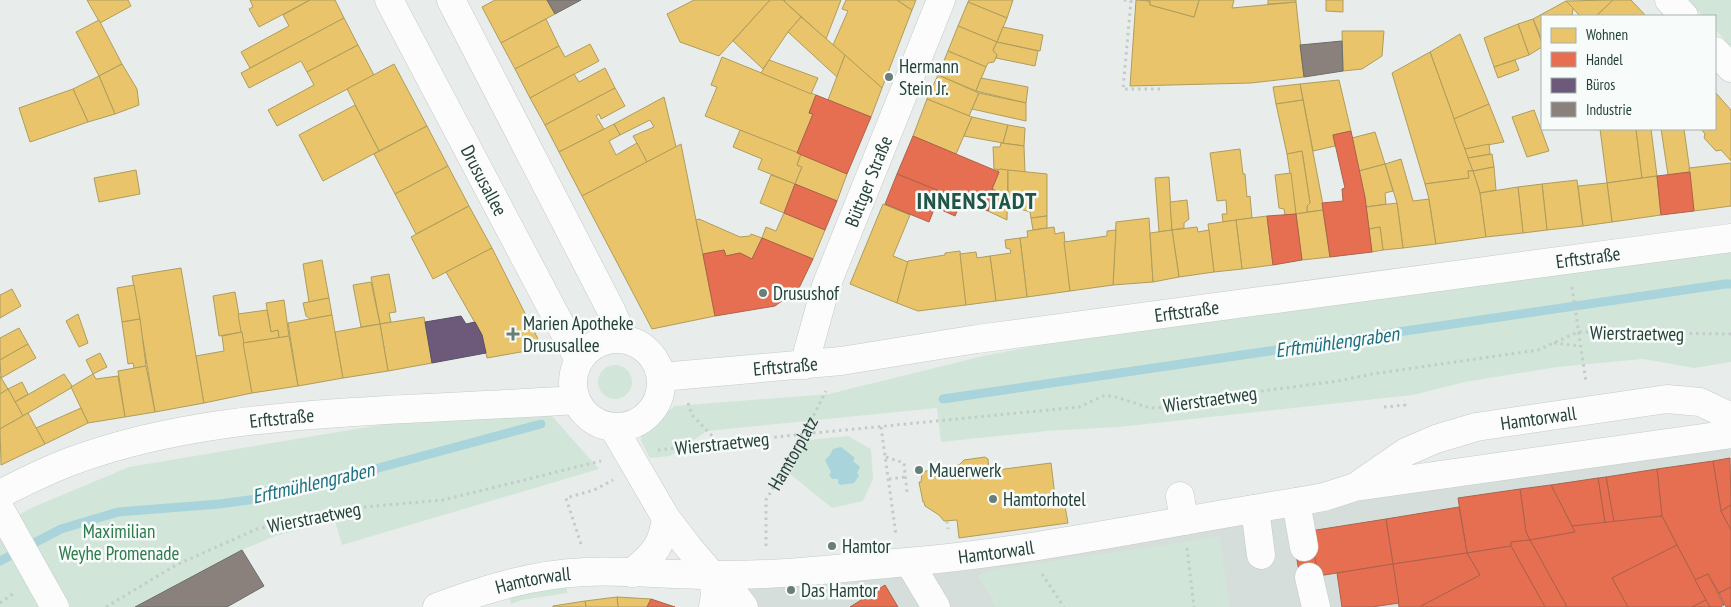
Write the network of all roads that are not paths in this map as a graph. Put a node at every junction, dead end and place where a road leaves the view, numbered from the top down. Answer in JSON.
{"nodes":[{"id":1,"x":389,"y":0,"type":"edge"},
{"id":2,"x":451,"y":0,"type":"edge"},
{"id":3,"x":941,"y":0,"type":"edge"},
{"id":4,"x":1669,"y":0,"type":"edge"},
{"id":5,"x":1683,"y":15,"type":"edge"},
{"id":6,"x":1716,"y":51,"type":"edge"},
{"id":7,"x":1731,"y":68,"type":"edge"},
{"id":8,"x":1724,"y":237,"type":"edge"},
{"id":9,"x":623,"y":338,"type":"junction"},
{"id":10,"x":579,"y":360,"type":"junction"},
{"id":11,"x":804,"y":365,"type":"junction"},
{"id":12,"x":674,"y":376,"type":"junction"},
{"id":13,"x":576,"y":400,"type":"junction"},
{"id":14,"x":1731,"y":419,"type":"edge"},
{"id":15,"x":613,"y":428,"type":"junction"},
{"id":16,"x":1731,"y":434,"type":"edge"},
{"id":17,"x":1356,"y":487,"type":"junction"},
{"id":18,"x":0,"y":494,"type":"edge"},
{"id":19,"x":1296,"y":502,"type":"junction"},
{"id":20,"x":1255,"y":508,"type":"junction"},
{"id":21,"x":5,"y":518,"type":"edge"},
{"id":22,"x":666,"y":518,"type":"junction"},
{"id":23,"x":1304,"y":547,"type":"dead end"},
{"id":24,"x":1261,"y":554,"type":"dead end"},
{"id":25,"x":909,"y":562,"type":"junction"},
{"id":26,"x":632,"y":573,"type":"junction"},
{"id":27,"x":713,"y":576,"type":"junction"},
{"id":28,"x":1309,"y":577,"type":"dead end"},
{"id":29,"x":55,"y":607,"type":"edge"},
{"id":30,"x":437,"y":607,"type":"edge"},
{"id":31,"x":713,"y":607,"type":"edge"},
{"id":32,"x":744,"y":607,"type":"edge"},
{"id":33,"x":936,"y":607,"type":"edge"},
{"id":34,"x":1316,"y":607,"type":"edge"}],
"edges":[{"from":1,"to":10,"type":"street","name":"Drususallee"},
{"from":2,"to":9,"type":"street"},
{"from":3,"to":11,"type":"street","name":"Büttger Straße"},
{"from":4,"to":5,"type":"street"},
{"from":6,"to":7,"type":"street"},
{"from":8,"to":11,"type":"street","name":"Erftstraße"},
{"from":9,"to":10,"type":"street"},
{"from":9,"to":12,"type":"street"},
{"from":10,"to":13,"type":"street"},
{"from":11,"to":12,"type":"street","name":"Erftstraße"},
{"from":12,"to":15,"type":"street"},
{"from":13,"to":15,"type":"street"},
{"from":13,"to":18,"type":"street","name":"Erftstraße"},
{"from":14,"to":17,"type":"street","name":"Hamtorwall"},
{"from":15,"to":22,"type":"street"},
{"from":16,"to":17,"type":"street","name":"Hamtorwall"},
{"from":17,"to":19,"type":"street","name":"Hamtorwall"},
{"from":19,"to":20,"type":"street","name":"Hamtorwall"},
{"from":19,"to":23,"type":"street"},
{"from":20,"to":24,"type":"street"},
{"from":20,"to":25,"type":"street","name":"Hamtorwall"},
{"from":21,"to":29,"type":"street"},
{"from":22,"to":26,"type":"street"},
{"from":22,"to":27,"type":"street"},
{"from":25,"to":27,"type":"street","name":"Hamtorwall"},
{"from":25,"to":33,"type":"street"},
{"from":26,"to":27,"type":"street","name":"Hamtorwall"},
{"from":26,"to":30,"type":"street","name":"Hamtorwall"},
{"from":27,"to":31,"type":"street"},
{"from":27,"to":32,"type":"street"},
{"from":28,"to":34,"type":"street"}]}
